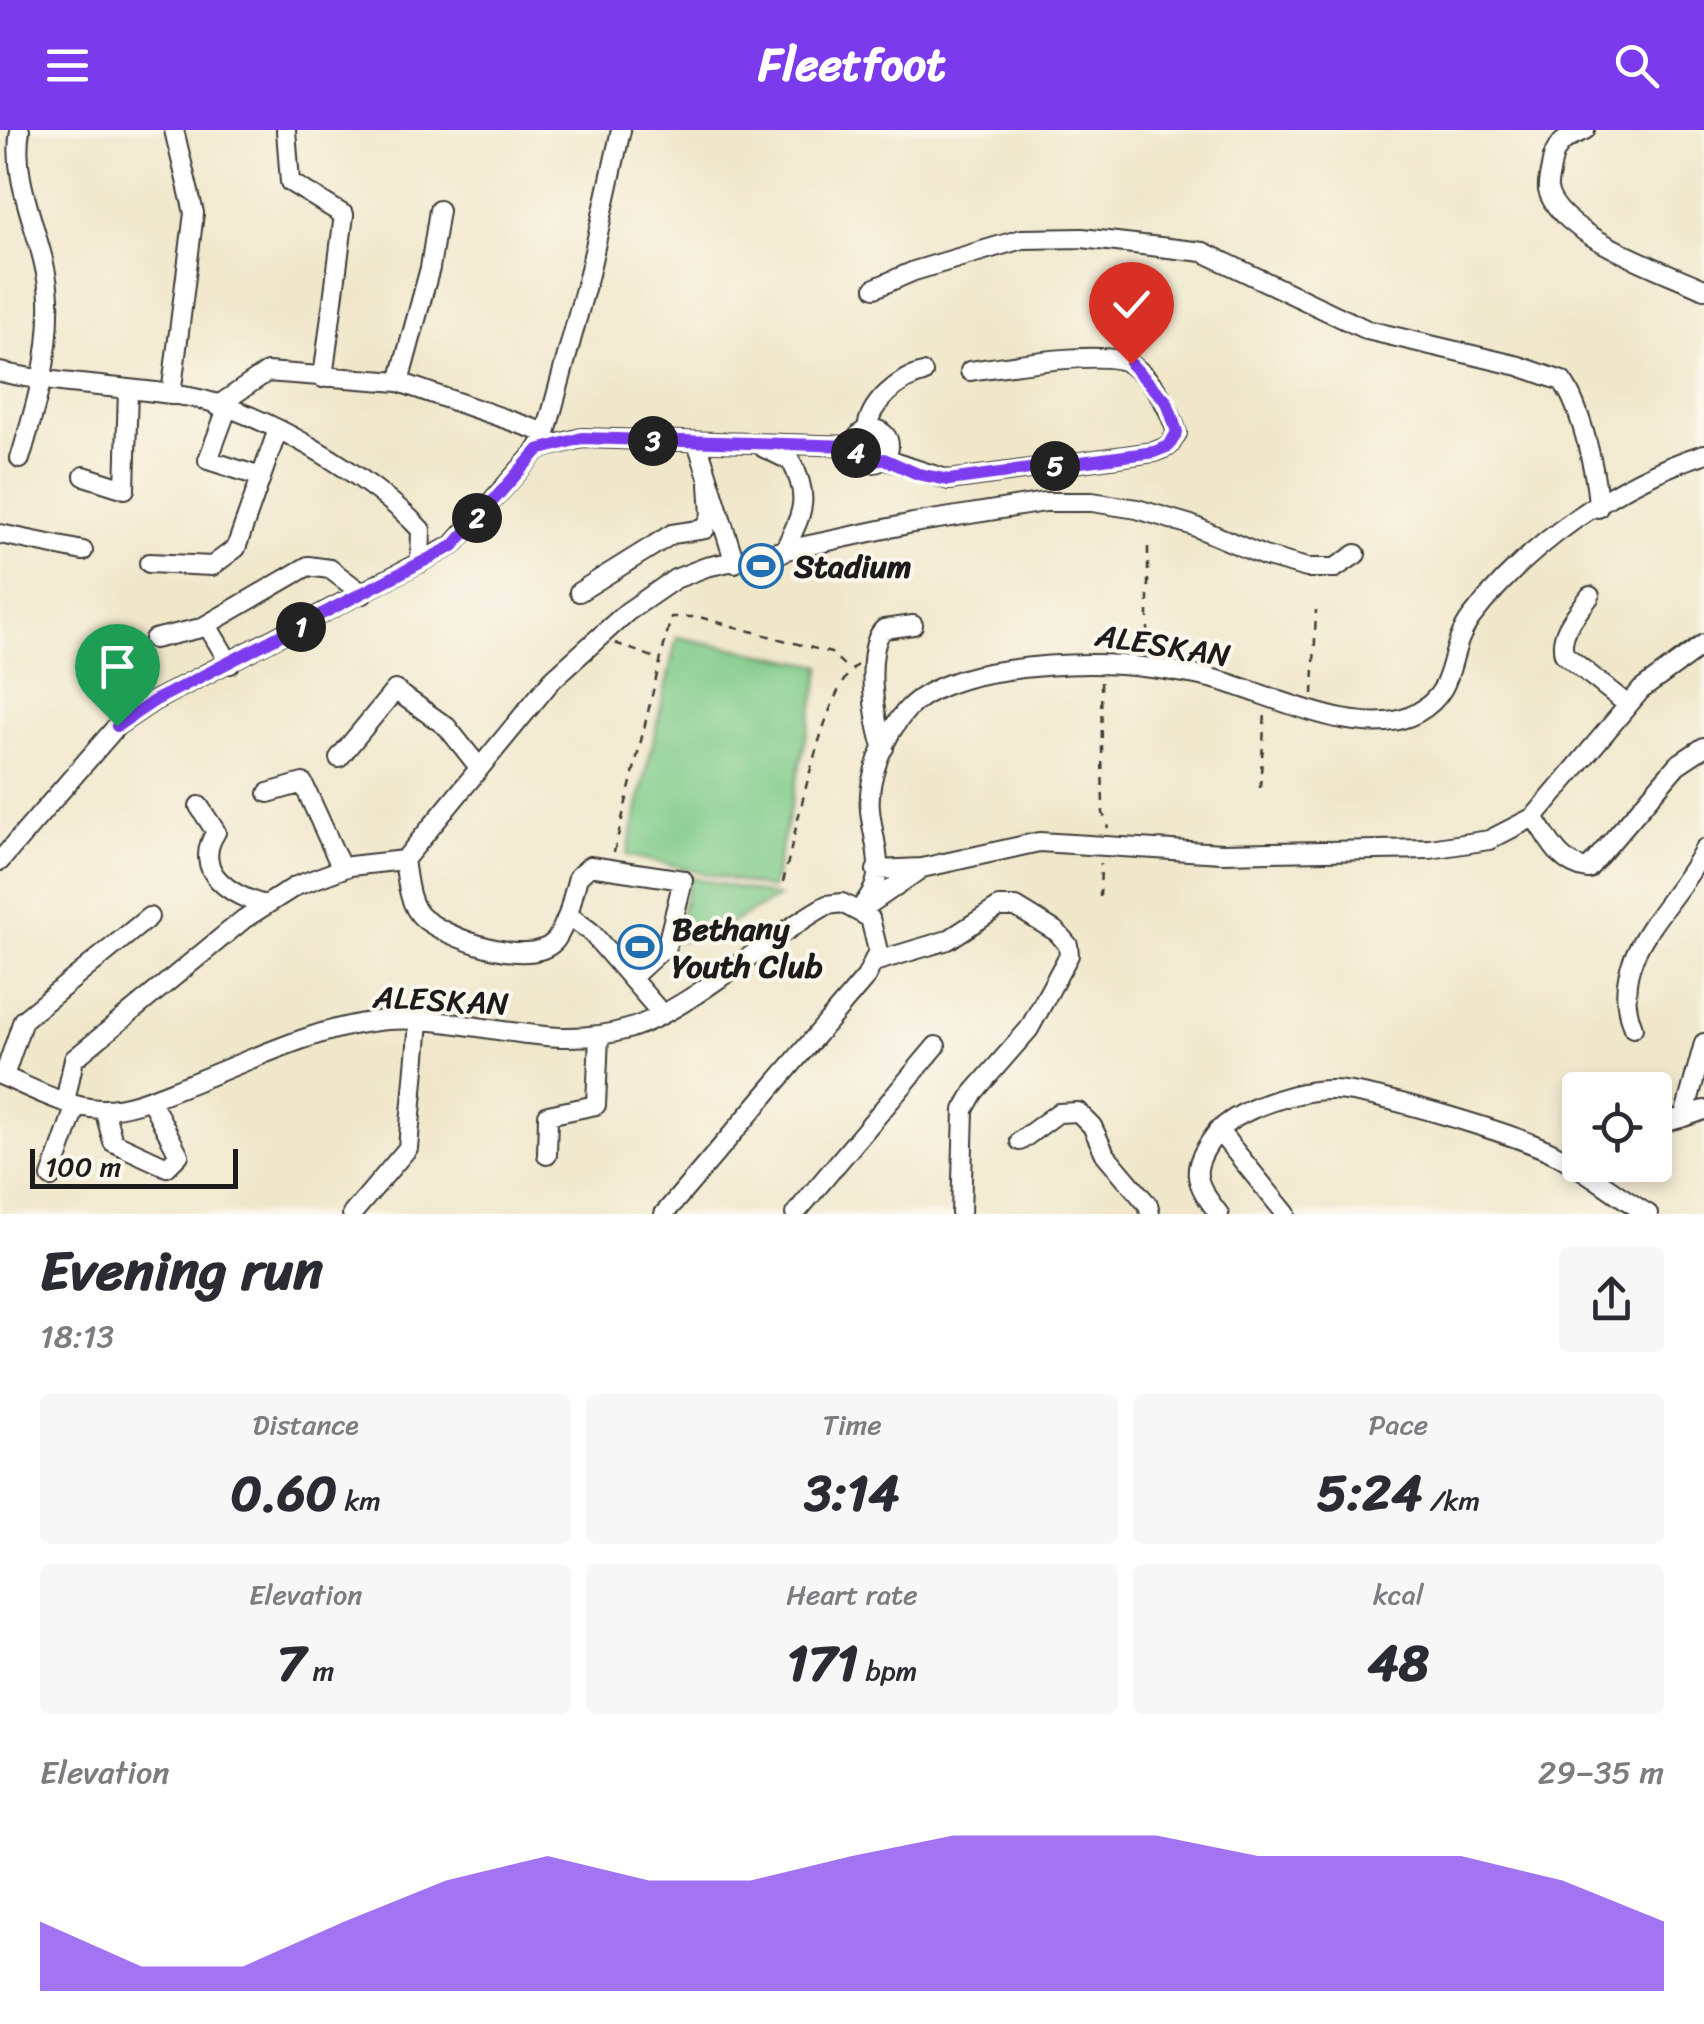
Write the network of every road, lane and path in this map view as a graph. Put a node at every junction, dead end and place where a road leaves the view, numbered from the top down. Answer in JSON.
{"nodes":[{"id":1,"x":20,"y":130,"type":"edge"},
{"id":2,"x":174,"y":130,"type":"edge"},
{"id":3,"x":286,"y":130,"type":"edge"},
{"id":4,"x":621,"y":130,"type":"edge"},
{"id":5,"x":1585,"y":130,"type":"edge"},
{"id":6,"x":439,"y":210,"type":"dead end"},
{"id":7,"x":875,"y":288,"type":"dead end"},
{"id":8,"x":1704,"y":288,"type":"edge"},
{"id":9,"x":970,"y":371,"type":"dead end"},
{"id":10,"x":0,"y":372,"type":"edge"},
{"id":11,"x":923,"y":373,"type":"dead end"},
{"id":12,"x":323,"y":378,"type":"junction"},
{"id":13,"x":44,"y":381,"type":"junction"},
{"id":14,"x":399,"y":382,"type":"junction"},
{"id":15,"x":128,"y":389,"type":"junction"},
{"id":16,"x":172,"y":394,"type":"junction"},
{"id":17,"x":222,"y":408,"type":"junction"},
{"id":18,"x":867,"y":430,"type":"junction"},
{"id":19,"x":277,"y":432,"type":"junction"},
{"id":20,"x":542,"y":441,"type":"junction"},
{"id":21,"x":697,"y":442,"type":"junction"},
{"id":22,"x":751,"y":443,"type":"junction"},
{"id":23,"x":854,"y":446,"type":"junction"},
{"id":24,"x":1704,"y":454,"type":"edge"},
{"id":25,"x":20,"y":459,"type":"dead end"},
{"id":26,"x":884,"y":459,"type":"junction"},
{"id":27,"x":84,"y":476,"type":"dead end"},
{"id":28,"x":261,"y":477,"type":"junction"},
{"id":29,"x":709,"y":484,"type":"junction"},
{"id":30,"x":1598,"y":508,"type":"junction"},
{"id":31,"x":0,"y":534,"type":"edge"},
{"id":32,"x":1148,"y":548,"type":"dead end"},
{"id":33,"x":83,"y":551,"type":"dead end"},
{"id":34,"x":783,"y":552,"type":"junction"},
{"id":35,"x":1356,"y":554,"type":"dead end"},
{"id":36,"x":148,"y":563,"type":"dead end"},
{"id":37,"x":735,"y":563,"type":"junction"},
{"id":38,"x":420,"y":564,"type":"junction"},
{"id":39,"x":579,"y":592,"type":"dead end"},
{"id":40,"x":363,"y":594,"type":"junction"},
{"id":41,"x":1590,"y":596,"type":"dead end"},
{"id":42,"x":1316,"y":610,"type":"dead end"},
{"id":43,"x":207,"y":625,"type":"junction"},
{"id":44,"x":914,"y":626,"type":"dead end"},
{"id":45,"x":154,"y":639,"type":"dead end"},
{"id":46,"x":1704,"y":644,"type":"edge"},
{"id":47,"x":588,"y":645,"type":"junction"},
{"id":48,"x":875,"y":652,"type":"junction"},
{"id":49,"x":659,"y":659,"type":"junction"},
{"id":50,"x":1100,"y":663,"type":"junction"},
{"id":51,"x":230,"y":664,"type":"junction"},
{"id":52,"x":1148,"y":668,"type":"junction"},
{"id":53,"x":850,"y":670,"type":"junction"},
{"id":54,"x":1266,"y":696,"type":"junction"},
{"id":55,"x":1628,"y":704,"type":"junction"},
{"id":56,"x":1312,"y":711,"type":"junction"},
{"id":57,"x":1704,"y":747,"type":"edge"},
{"id":58,"x":884,"y":748,"type":"junction"},
{"id":59,"x":339,"y":758,"type":"dead end"},
{"id":60,"x":478,"y":766,"type":"junction"},
{"id":61,"x":1260,"y":788,"type":"dead end"},
{"id":62,"x":268,"y":793,"type":"dead end"},
{"id":63,"x":198,"y":806,"type":"dead end"},
{"id":64,"x":1534,"y":817,"type":"junction"},
{"id":65,"x":1101,"y":848,"type":"junction"},
{"id":66,"x":1704,"y":849,"type":"edge"},
{"id":67,"x":614,"y":853,"type":"dead end"},
{"id":68,"x":404,"y":860,"type":"junction"},
{"id":69,"x":0,"y":861,"type":"edge"},
{"id":70,"x":922,"y":868,"type":"junction"},
{"id":71,"x":342,"y":869,"type":"junction"},
{"id":72,"x":876,"y":870,"type":"junction"},
{"id":73,"x":783,"y":882,"type":"dead end"},
{"id":74,"x":1100,"y":896,"type":"dead end"},
{"id":75,"x":265,"y":906,"type":"junction"},
{"id":76,"x":851,"y":907,"type":"junction"},
{"id":77,"x":568,"y":915,"type":"junction"},
{"id":78,"x":149,"y":917,"type":"dead end"},
{"id":79,"x":874,"y":962,"type":"junction"},
{"id":80,"x":631,"y":978,"type":"junction"},
{"id":81,"x":662,"y":1014,"type":"junction"},
{"id":82,"x":419,"y":1022,"type":"junction"},
{"id":83,"x":1633,"y":1028,"type":"dead end"},
{"id":84,"x":599,"y":1035,"type":"junction"},
{"id":85,"x":1704,"y":1044,"type":"edge"},
{"id":86,"x":936,"y":1046,"type":"dead end"},
{"id":87,"x":2,"y":1076,"type":"edge"},
{"id":88,"x":150,"y":1099,"type":"junction"},
{"id":89,"x":70,"y":1104,"type":"junction"},
{"id":90,"x":104,"y":1110,"type":"junction"},
{"id":91,"x":1704,"y":1110,"type":"edge"},
{"id":92,"x":1684,"y":1116,"type":"junction"},
{"id":93,"x":1672,"y":1120,"type":"edge"},
{"id":94,"x":1218,"y":1130,"type":"junction"},
{"id":95,"x":1020,"y":1141,"type":"dead end"},
{"id":96,"x":1562,"y":1154,"type":"edge"},
{"id":97,"x":547,"y":1155,"type":"dead end"},
{"id":98,"x":1558,"y":1155,"type":"junction"},
{"id":99,"x":51,"y":1177,"type":"dead end"},
{"id":100,"x":352,"y":1214,"type":"edge"},
{"id":101,"x":664,"y":1214,"type":"edge"},
{"id":102,"x":795,"y":1214,"type":"edge"},
{"id":103,"x":962,"y":1214,"type":"edge"},
{"id":104,"x":1150,"y":1214,"type":"edge"},
{"id":105,"x":1219,"y":1214,"type":"edge"},
{"id":106,"x":1286,"y":1214,"type":"edge"},
{"id":107,"x":1648,"y":1214,"type":"edge"}],
"edges":[{"from":1,"to":13,"type":"street"},
{"from":2,"to":16,"type":"street"},
{"from":3,"to":12,"type":"street"},
{"from":4,"to":20,"type":"street"},
{"from":5,"to":8,"type":"street"},
{"from":6,"to":14,"type":"street"},
{"from":7,"to":30,"type":"street"},
{"from":9,"to":26,"type":"street"},
{"from":10,"to":13,"type":"street"},
{"from":11,"to":18,"type":"street"},
{"from":12,"to":14,"type":"street"},
{"from":12,"to":17,"type":"street"},
{"from":13,"to":15,"type":"street"},
{"from":13,"to":25,"type":"street"},
{"from":14,"to":20,"type":"street"},
{"from":15,"to":16,"type":"street"},
{"from":15,"to":27,"type":"street"},
{"from":16,"to":17,"type":"street"},
{"from":17,"to":19,"type":"street"},
{"from":17,"to":28,"type":"street"},
{"from":18,"to":23,"type":"street"},
{"from":18,"to":26,"type":"street"},
{"from":19,"to":28,"type":"street"},
{"from":19,"to":38,"type":"street"},
{"from":20,"to":21,"type":"street"},
{"from":20,"to":38,"type":"street"},
{"from":21,"to":22,"type":"street"},
{"from":21,"to":29,"type":"street"},
{"from":22,"to":23,"type":"street"},
{"from":22,"to":34,"type":"street"},
{"from":23,"to":26,"type":"street"},
{"from":24,"to":30,"type":"street"},
{"from":28,"to":36,"type":"street"},
{"from":29,"to":37,"type":"street"},
{"from":29,"to":39,"type":"street"},
{"from":30,"to":56,"type":"street","name":"ALESKAN"},
{"from":31,"to":33,"type":"street"},
{"from":32,"to":52,"type":"path"},
{"from":34,"to":35,"type":"street"},
{"from":34,"to":37,"type":"street"},
{"from":37,"to":47,"type":"street"},
{"from":38,"to":40,"type":"street"},
{"from":40,"to":43,"type":"street"},
{"from":40,"to":51,"type":"street"},
{"from":41,"to":55,"type":"street"},
{"from":42,"to":56,"type":"path"},
{"from":43,"to":45,"type":"street"},
{"from":43,"to":51,"type":"street"},
{"from":44,"to":48,"type":"street"},
{"from":46,"to":55,"type":"street"},
{"from":47,"to":49,"type":"path"},
{"from":47,"to":60,"type":"street"},
{"from":48,"to":53,"type":"path"},
{"from":48,"to":58,"type":"street"},
{"from":49,"to":53,"type":"path"},
{"from":49,"to":67,"type":"path"},
{"from":50,"to":52,"type":"street","name":"ALESKAN"},
{"from":50,"to":58,"type":"street","name":"ALESKAN"},
{"from":50,"to":65,"type":"path"},
{"from":51,"to":69,"type":"street"},
{"from":52,"to":54,"type":"street","name":"ALESKAN"},
{"from":53,"to":73,"type":"path"},
{"from":54,"to":56,"type":"street","name":"ALESKAN"},
{"from":54,"to":61,"type":"path"},
{"from":55,"to":64,"type":"street"},
{"from":57,"to":64,"type":"street"},
{"from":58,"to":72,"type":"street","name":"ALESKAN"},
{"from":59,"to":60,"type":"street"},
{"from":60,"to":68,"type":"street"},
{"from":62,"to":71,"type":"street"},
{"from":63,"to":75,"type":"street"},
{"from":64,"to":65,"type":"street"},
{"from":65,"to":70,"type":"street"},
{"from":65,"to":74,"type":"path"},
{"from":66,"to":83,"type":"street"},
{"from":68,"to":71,"type":"street"},
{"from":68,"to":77,"type":"street"},
{"from":70,"to":72,"type":"street"},
{"from":70,"to":76,"type":"street"},
{"from":71,"to":75,"type":"street"},
{"from":72,"to":76,"type":"street","name":"ALESKAN"},
{"from":75,"to":89,"type":"street"},
{"from":76,"to":79,"type":"street"},
{"from":76,"to":81,"type":"street","name":"ALESKAN"},
{"from":77,"to":80,"type":"street"},
{"from":77,"to":80,"type":"street"},
{"from":78,"to":87,"type":"street"},
{"from":79,"to":101,"type":"street"},
{"from":79,"to":103,"type":"street"},
{"from":80,"to":81,"type":"street"},
{"from":81,"to":84,"type":"street","name":"ALESKAN"},
{"from":82,"to":84,"type":"street","name":"ALESKAN"},
{"from":82,"to":88,"type":"street","name":"ALESKAN"},
{"from":82,"to":100,"type":"street"},
{"from":84,"to":97,"type":"street"},
{"from":85,"to":92,"type":"street"},
{"from":86,"to":102,"type":"street"},
{"from":87,"to":89,"type":"street","name":"ALESKAN"},
{"from":88,"to":90,"type":"street","name":"ALESKAN"},
{"from":88,"to":90,"type":"street"},
{"from":89,"to":90,"type":"street","name":"ALESKAN"},
{"from":89,"to":99,"type":"street"},
{"from":91,"to":92,"type":"street"},
{"from":92,"to":93,"type":"street"},
{"from":94,"to":98,"type":"street"},
{"from":94,"to":105,"type":"street"},
{"from":94,"to":106,"type":"street"},
{"from":95,"to":104,"type":"street"},
{"from":96,"to":98,"type":"street"},
{"from":98,"to":107,"type":"street"}]}
